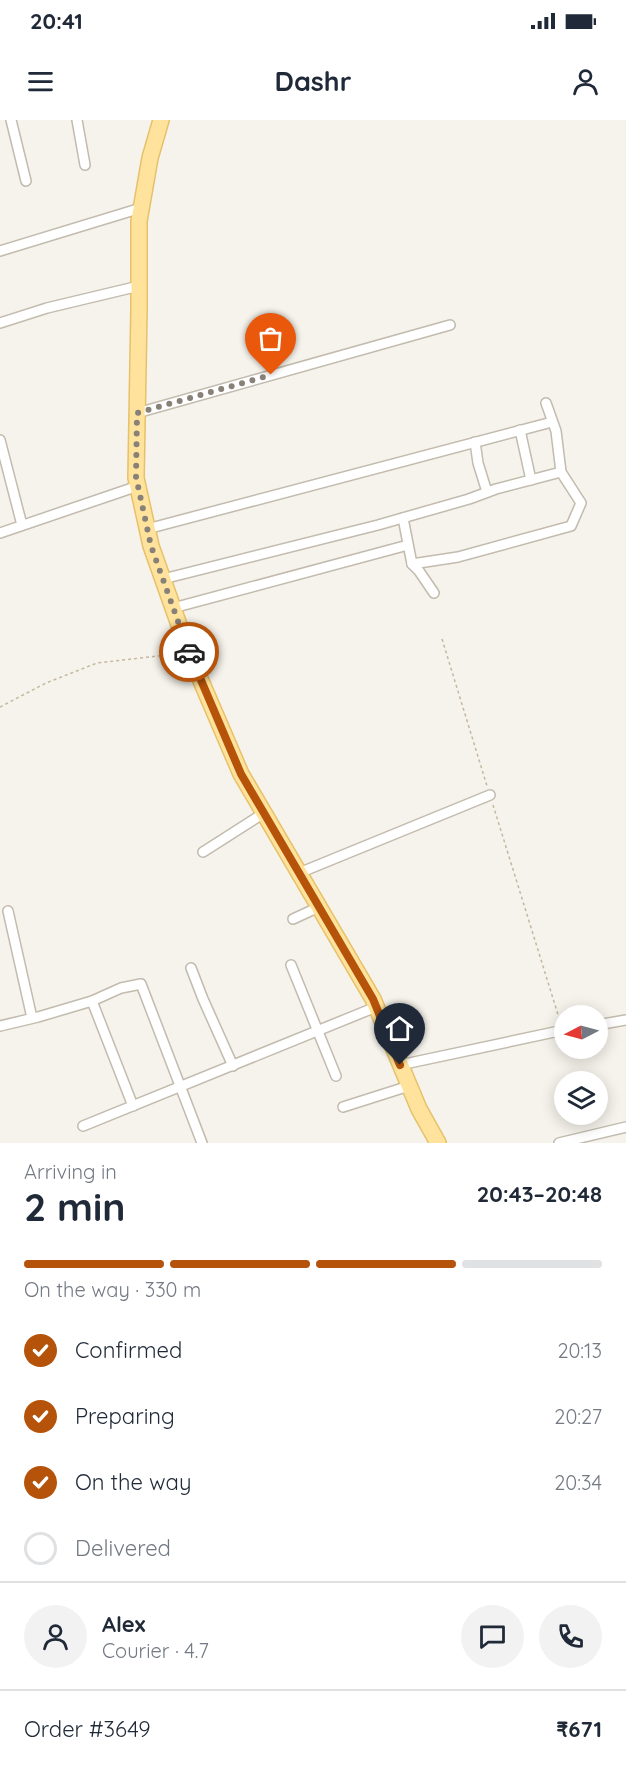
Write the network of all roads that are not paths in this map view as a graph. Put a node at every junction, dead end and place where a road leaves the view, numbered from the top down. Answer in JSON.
{"nodes":[{"id":1,"x":11,"y":120,"type":"edge"},
{"id":2,"x":77,"y":120,"type":"edge"},
{"id":3,"x":160,"y":120,"type":"edge"},
{"id":4,"x":85,"y":165,"type":"dead end"},
{"id":5,"x":26,"y":181,"type":"dead end"},
{"id":6,"x":141,"y":208,"type":"junction"},
{"id":7,"x":0,"y":251,"type":"edge"},
{"id":8,"x":139,"y":286,"type":"junction"},
{"id":9,"x":0,"y":323,"type":"edge"},
{"id":10,"x":450,"y":325,"type":"dead end"},
{"id":11,"x":546,"y":403,"type":"dead end"},
{"id":12,"x":137,"y":413,"type":"junction"},
{"id":13,"x":552,"y":422,"type":"junction"},
{"id":14,"x":520,"y":430,"type":"junction"},
{"id":15,"x":0,"y":440,"type":"edge"},
{"id":16,"x":475,"y":442,"type":"junction"},
{"id":17,"x":561,"y":472,"type":"junction"},
{"id":18,"x":531,"y":480,"type":"junction"},
{"id":19,"x":138,"y":486,"type":"junction"},
{"id":20,"x":487,"y":492,"type":"junction"},
{"id":21,"x":403,"y":518,"type":"junction"},
{"id":22,"x":22,"y":525,"type":"junction"},
{"id":23,"x":147,"y":529,"type":"junction"},
{"id":24,"x":0,"y":533,"type":"edge"},
{"id":25,"x":408,"y":545,"type":"junction"},
{"id":26,"x":411,"y":564,"type":"junction"},
{"id":27,"x":163,"y":579,"type":"junction"},
{"id":28,"x":434,"y":593,"type":"dead end"},
{"id":29,"x":173,"y":608,"type":"junction"},
{"id":30,"x":490,"y":795,"type":"road end"},
{"id":31,"x":264,"y":813,"type":"junction"},
{"id":32,"x":203,"y":852,"type":"dead end"},
{"id":33,"x":299,"y":873,"type":"junction"},
{"id":34,"x":319,"y":907,"type":"junction"},
{"id":35,"x":8,"y":911,"type":"dead end"},
{"id":36,"x":293,"y":919,"type":"dead end"},
{"id":37,"x":291,"y":965,"type":"dead end"},
{"id":38,"x":191,"y":968,"type":"dead end"},
{"id":39,"x":92,"y":1001,"type":"junction"},
{"id":40,"x":376,"y":1007,"type":"junction"},
{"id":41,"x":32,"y":1018,"type":"junction"},
{"id":42,"x":626,"y":1020,"type":"edge"},
{"id":43,"x":608,"y":1023,"type":"edge"},
{"id":44,"x":0,"y":1026,"type":"edge"},
{"id":45,"x":318,"y":1031,"type":"junction"},
{"id":46,"x":554,"y":1033,"type":"edge"},
{"id":47,"x":400,"y":1065,"type":"junction"},
{"id":48,"x":233,"y":1066,"type":"junction"},
{"id":49,"x":336,"y":1076,"type":"dead end"},
{"id":50,"x":409,"y":1086,"type":"junction"},
{"id":51,"x":182,"y":1087,"type":"junction"},
{"id":52,"x":133,"y":1106,"type":"junction"},
{"id":53,"x":343,"y":1107,"type":"dead end"},
{"id":54,"x":83,"y":1125,"type":"dead end"},
{"id":55,"x":626,"y":1127,"type":"edge"},
{"id":56,"x":202,"y":1143,"type":"edge"},
{"id":57,"x":438,"y":1143,"type":"edge"},
{"id":58,"x":559,"y":1143,"type":"edge"}],
"edges":[{"from":1,"to":5,"type":"street"},
{"from":2,"to":4,"type":"street"},
{"from":3,"to":6,"type":"main road"},
{"from":6,"to":7,"type":"street"},
{"from":6,"to":8,"type":"main road"},
{"from":8,"to":9,"type":"street"},
{"from":8,"to":12,"type":"main road"},
{"from":10,"to":12,"type":"street"},
{"from":11,"to":13,"type":"street"},
{"from":12,"to":19,"type":"main road"},
{"from":13,"to":14,"type":"street"},
{"from":13,"to":17,"type":"street"},
{"from":14,"to":16,"type":"street"},
{"from":14,"to":18,"type":"street"},
{"from":15,"to":22,"type":"street"},
{"from":16,"to":20,"type":"street"},
{"from":16,"to":23,"type":"street"},
{"from":17,"to":18,"type":"street"},
{"from":17,"to":26,"type":"street"},
{"from":18,"to":20,"type":"street"},
{"from":19,"to":22,"type":"street"},
{"from":19,"to":23,"type":"main road"},
{"from":20,"to":21,"type":"street"},
{"from":21,"to":25,"type":"street"},
{"from":21,"to":27,"type":"street"},
{"from":22,"to":24,"type":"street"},
{"from":23,"to":27,"type":"main road"},
{"from":25,"to":26,"type":"street"},
{"from":25,"to":29,"type":"street"},
{"from":26,"to":28,"type":"street"},
{"from":27,"to":29,"type":"main road"},
{"from":29,"to":31,"type":"main road"},
{"from":30,"to":33,"type":"street"},
{"from":31,"to":32,"type":"street"},
{"from":31,"to":33,"type":"main road"},
{"from":33,"to":34,"type":"main road"},
{"from":34,"to":36,"type":"street"},
{"from":34,"to":40,"type":"main road"},
{"from":35,"to":41,"type":"street"},
{"from":37,"to":45,"type":"street"},
{"from":38,"to":48,"type":"street"},
{"from":39,"to":41,"type":"street"},
{"from":39,"to":51,"type":"street"},
{"from":39,"to":52,"type":"street"},
{"from":40,"to":45,"type":"street"},
{"from":40,"to":47,"type":"main road"},
{"from":41,"to":44,"type":"street"},
{"from":42,"to":43,"type":"street"},
{"from":45,"to":48,"type":"street"},
{"from":45,"to":49,"type":"street"},
{"from":46,"to":47,"type":"street"},
{"from":47,"to":50,"type":"main road"},
{"from":48,"to":51,"type":"street"},
{"from":50,"to":53,"type":"street"},
{"from":50,"to":57,"type":"main road"},
{"from":51,"to":52,"type":"street"},
{"from":51,"to":56,"type":"street"},
{"from":52,"to":54,"type":"street"},
{"from":55,"to":58,"type":"street"}]}
